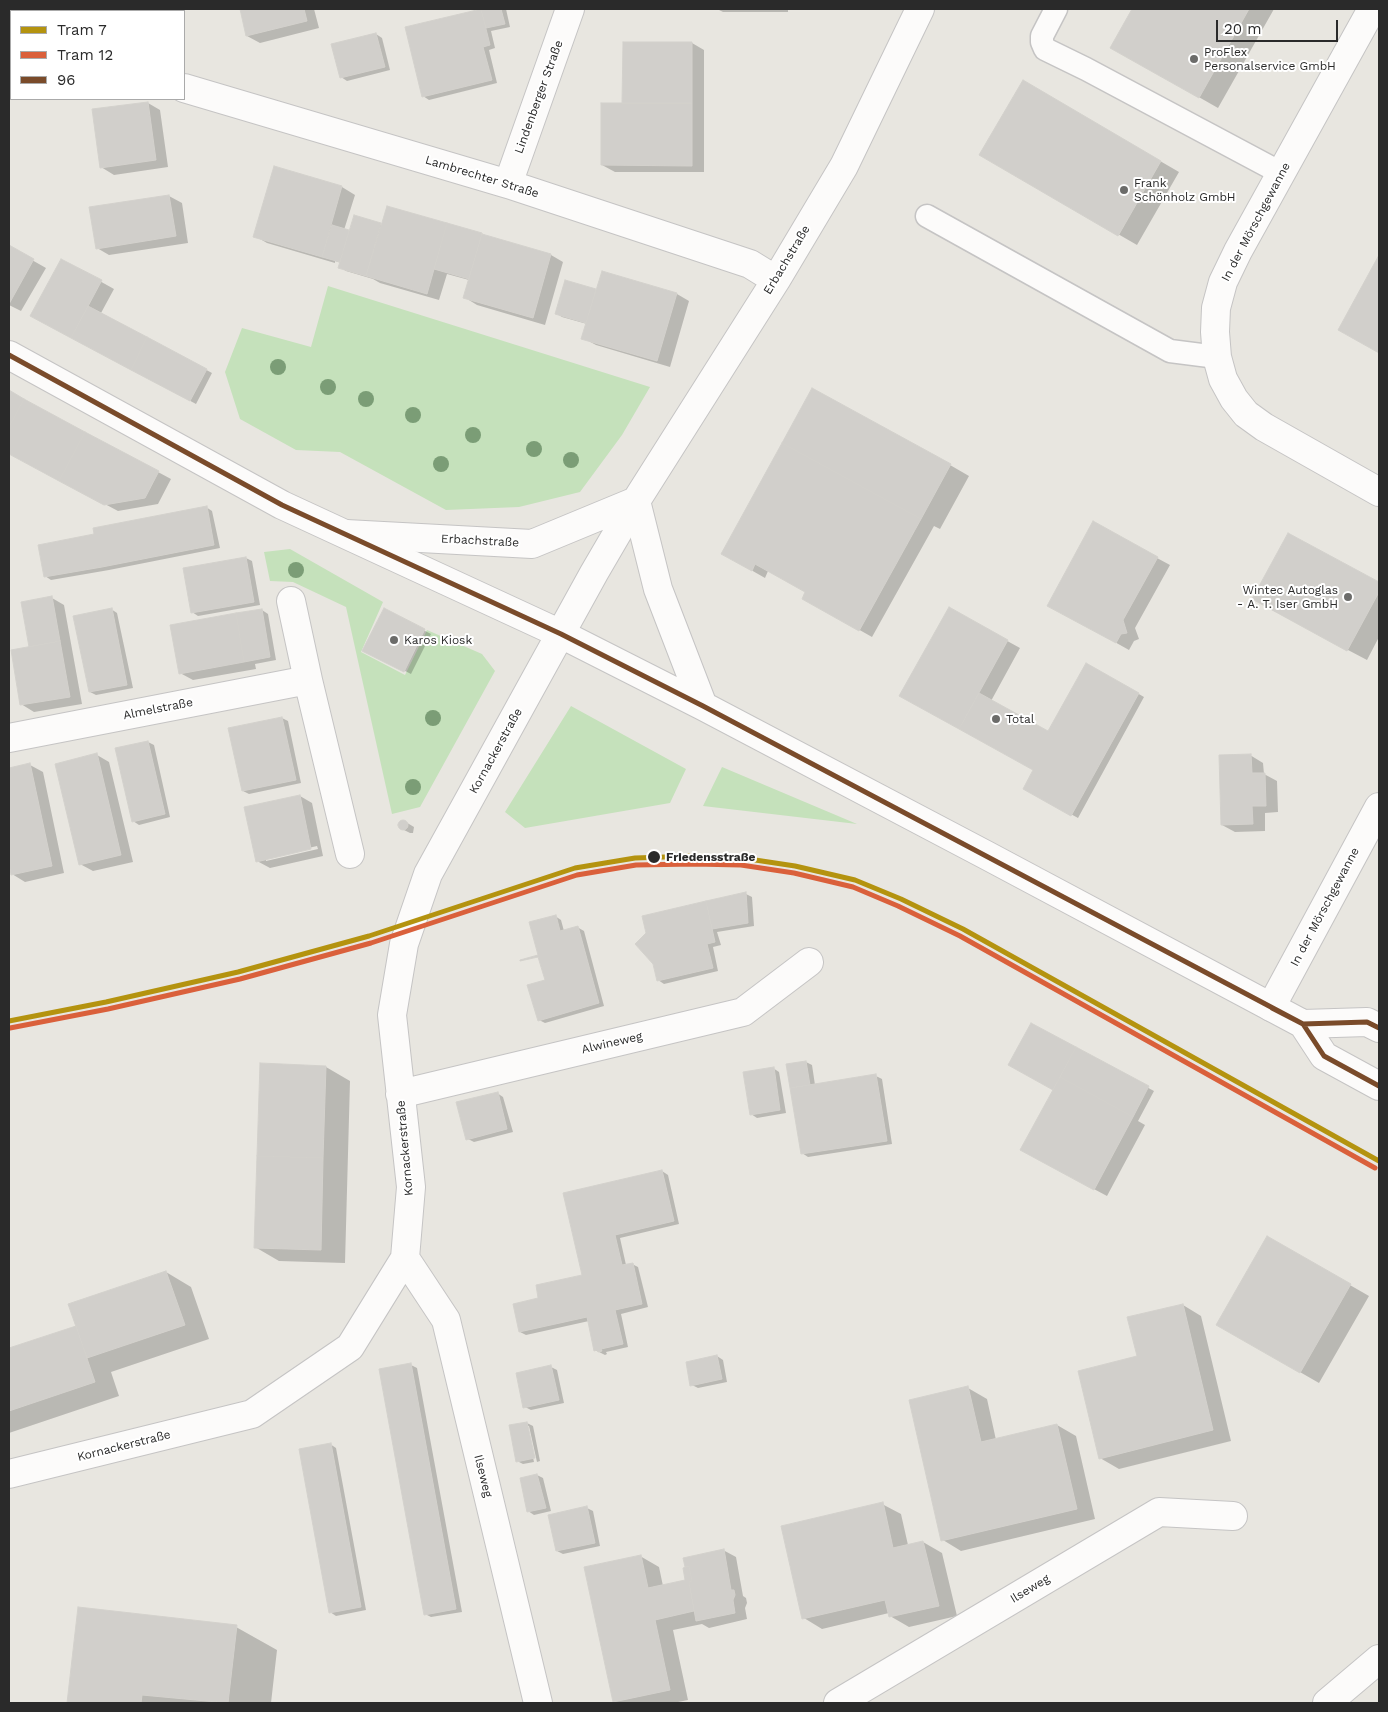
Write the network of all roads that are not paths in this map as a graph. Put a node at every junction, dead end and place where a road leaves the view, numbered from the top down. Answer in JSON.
{"nodes":[{"id":1,"x":570,"y":9,"type":"edge"},
{"id":2,"x":920,"y":9,"type":"edge"},
{"id":3,"x":1056,"y":9,"type":"edge"},
{"id":4,"x":1372,"y":9,"type":"edge"},
{"id":5,"x":185,"y":88,"type":"edge"},
{"id":6,"x":1281,"y":173,"type":"junction"},
{"id":7,"x":508,"y":184,"type":"junction"},
{"id":8,"x":927,"y":216,"type":"dead end"},
{"id":9,"x":776,"y":280,"type":"junction"},
{"id":10,"x":9,"y":355,"type":"edge"},
{"id":11,"x":1217,"y":357,"type":"junction"},
{"id":12,"x":1379,"y":492,"type":"edge"},
{"id":13,"x":636,"y":501,"type":"junction"},
{"id":14,"x":346,"y":534,"type":"junction"},
{"id":15,"x":291,"y":601,"type":"dead end"},
{"id":16,"x":561,"y":634,"type":"junction"},
{"id":17,"x":308,"y":680,"type":"junction"},
{"id":18,"x":703,"y":706,"type":"junction"},
{"id":19,"x":9,"y":738,"type":"edge"},
{"id":20,"x":1379,"y":807,"type":"edge"},
{"id":21,"x":350,"y":854,"type":"dead end"},
{"id":22,"x":809,"y":962,"type":"dead end"},
{"id":23,"x":1271,"y":1008,"type":"junction"},
{"id":24,"x":1303,"y":1024,"type":"junction"},
{"id":25,"x":1379,"y":1028,"type":"edge"},
{"id":26,"x":1379,"y":1086,"type":"edge"},
{"id":27,"x":400,"y":1094,"type":"junction"},
{"id":28,"x":405,"y":1258,"type":"junction"},
{"id":29,"x":9,"y":1474,"type":"edge"},
{"id":30,"x":1233,"y":1516,"type":"dead end"},
{"id":31,"x":1379,"y":1659,"type":"edge"},
{"id":32,"x":538,"y":1703,"type":"edge"},
{"id":33,"x":838,"y":1703,"type":"edge"},
{"id":34,"x":1327,"y":1703,"type":"edge"}],
"edges":[{"from":1,"to":7,"type":"street","name":"Lindenberger Straße"},
{"from":2,"to":9,"type":"street","name":"Erbachstraße"},
{"from":3,"to":6,"type":"lane"},
{"from":4,"to":6,"type":"street","name":"In der Mörschgewanne"},
{"from":5,"to":7,"type":"street","name":"Lambrechter Straße"},
{"from":6,"to":11,"type":"street","name":"In der Mörschgewanne"},
{"from":7,"to":9,"type":"street","name":"Lambrechter Straße"},
{"from":8,"to":11,"type":"lane"},
{"from":9,"to":13,"type":"street","name":"Erbachstraße"},
{"from":10,"to":14,"type":"street"},
{"from":11,"to":12,"type":"street","name":"In der Mörschgewanne"},
{"from":13,"to":14,"type":"street","name":"Erbachstraße"},
{"from":13,"to":16,"type":"street","name":"Erbachstraße"},
{"from":13,"to":18,"type":"street"},
{"from":14,"to":16,"type":"street"},
{"from":15,"to":17,"type":"street"},
{"from":16,"to":18,"type":"street"},
{"from":16,"to":27,"type":"street","name":"Kornackerstraße"},
{"from":17,"to":19,"type":"street","name":"Almelstraße"},
{"from":17,"to":21,"type":"street"},
{"from":18,"to":23,"type":"street"},
{"from":20,"to":23,"type":"street","name":"In der Mörschgewanne"},
{"from":22,"to":27,"type":"street","name":"Alwineweg"},
{"from":23,"to":24,"type":"street"},
{"from":24,"to":25,"type":"street"},
{"from":24,"to":26,"type":"street"},
{"from":27,"to":28,"type":"street","name":"Kornackerstraße"},
{"from":28,"to":29,"type":"street","name":"Kornackerstraße"},
{"from":28,"to":32,"type":"street","name":"Ilseweg"},
{"from":30,"to":33,"type":"street","name":"Ilseweg"},
{"from":31,"to":34,"type":"street"}]}
